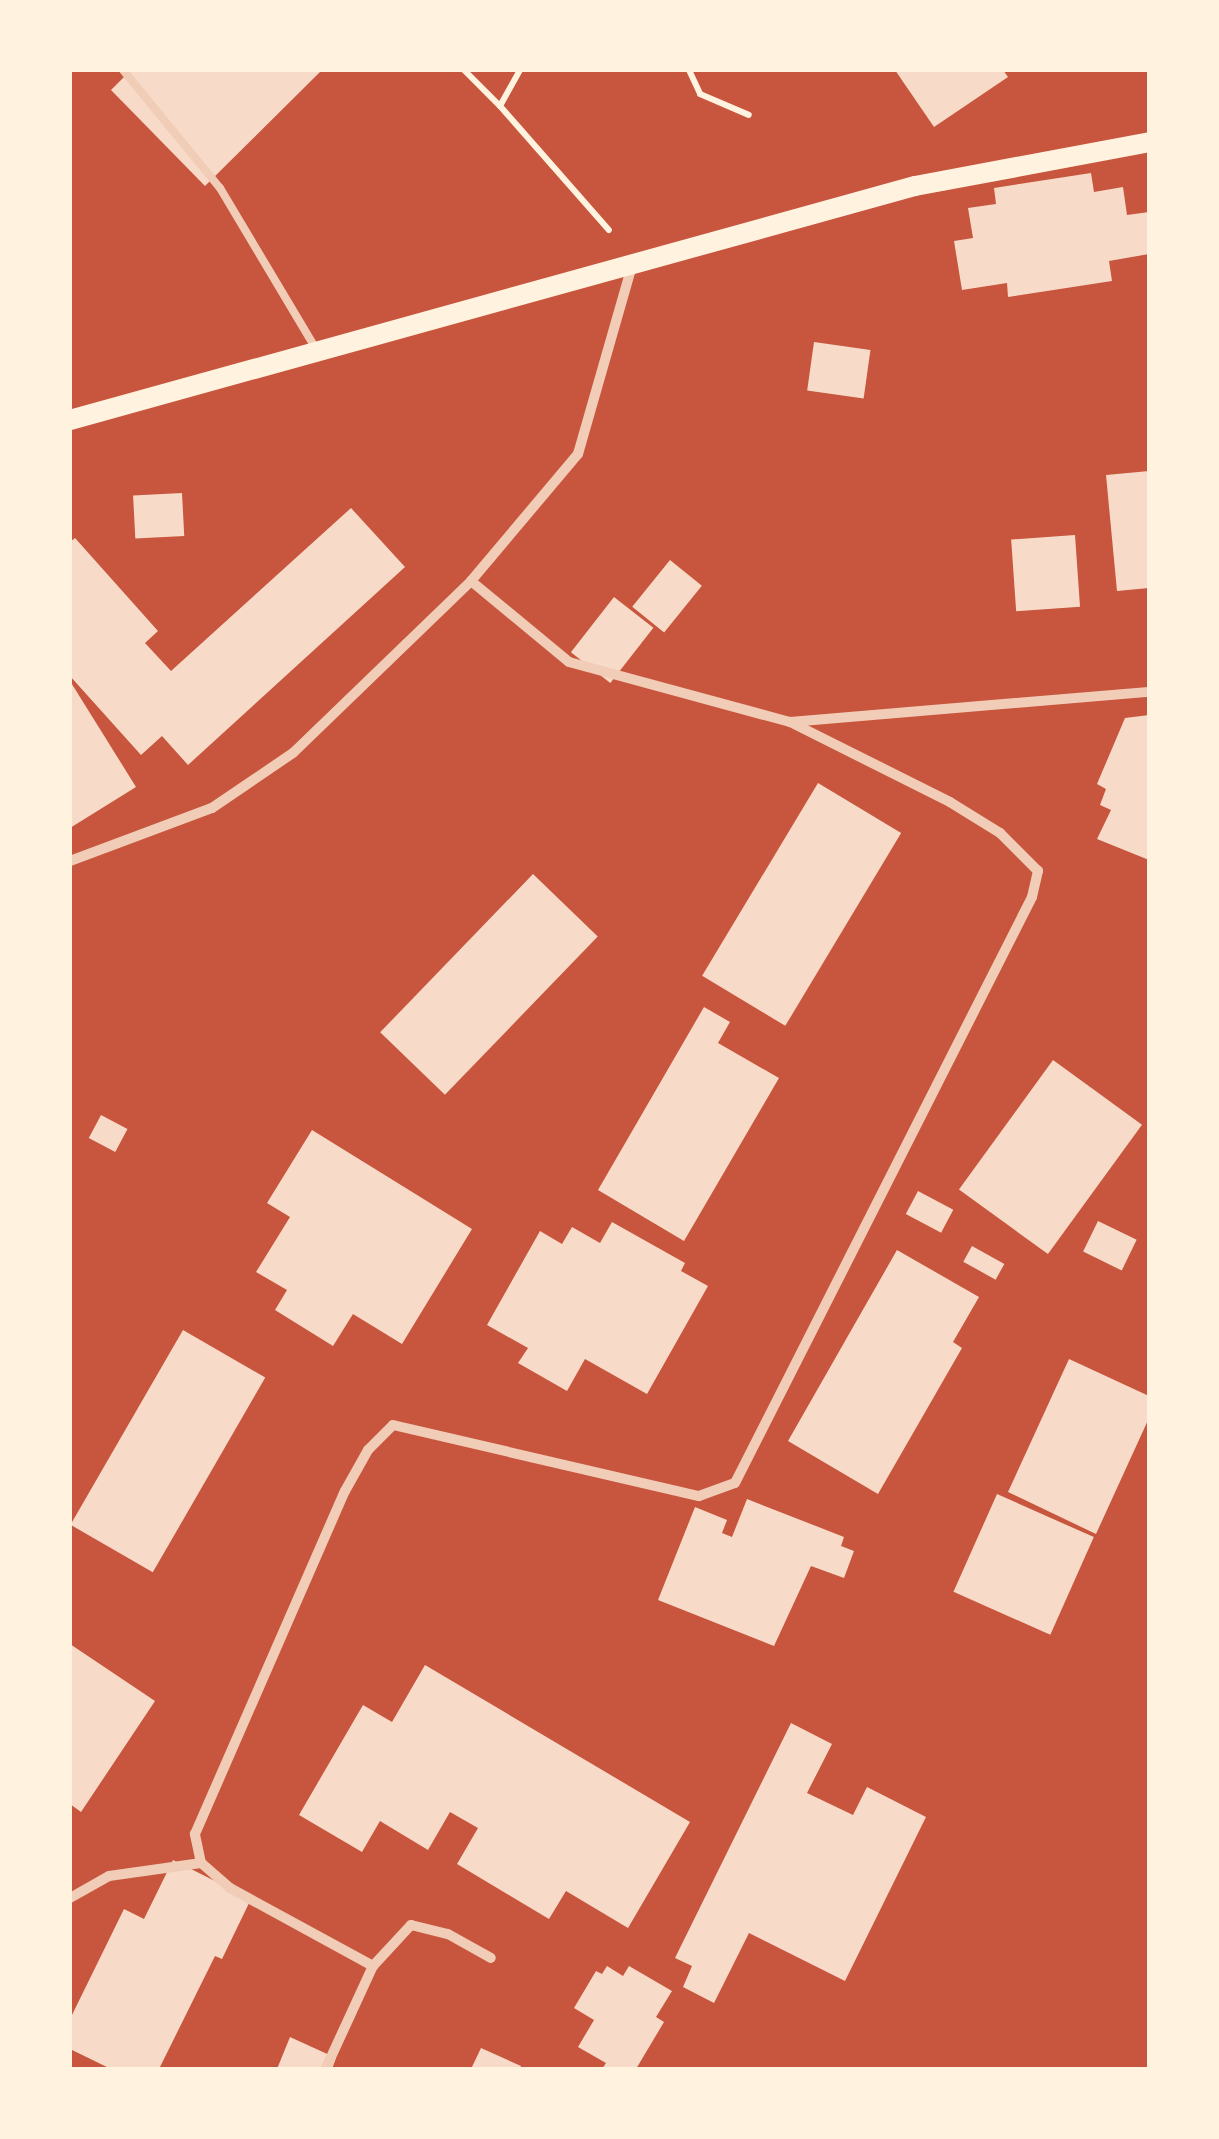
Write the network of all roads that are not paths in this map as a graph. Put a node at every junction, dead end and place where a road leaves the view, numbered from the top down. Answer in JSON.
{"nodes":[{"id":1,"x":123,"y":70,"type":"edge"},
{"id":2,"x":1149,"y":142,"type":"edge"},
{"id":3,"x":633,"y":263,"type":"junction"},
{"id":4,"x":319,"y":353,"type":"junction"},
{"id":5,"x":70,"y":420,"type":"edge"},
{"id":6,"x":471,"y":580,"type":"junction"},
{"id":7,"x":1149,"y":692,"type":"edge"},
{"id":8,"x":790,"y":722,"type":"junction"},
{"id":9,"x":70,"y":861,"type":"edge"},
{"id":10,"x":202,"y":1863,"type":"junction"},
{"id":11,"x":70,"y":1898,"type":"edge"},
{"id":12,"x":491,"y":1958,"type":"dead end"},
{"id":13,"x":373,"y":1966,"type":"junction"},
{"id":14,"x":326,"y":2068,"type":"edge"}],
"edges":[{"from":1,"to":4,"type":"lane"},
{"from":2,"to":3,"type":"main road"},
{"from":3,"to":4,"type":"main road"},
{"from":3,"to":6,"type":"street"},
{"from":4,"to":5,"type":"main road"},
{"from":6,"to":8,"type":"street"},
{"from":6,"to":9,"type":"street"},
{"from":7,"to":8,"type":"street"},
{"from":8,"to":10,"type":"street"},
{"from":10,"to":11,"type":"street"},
{"from":10,"to":13,"type":"street"},
{"from":12,"to":13,"type":"street"},
{"from":13,"to":14,"type":"street"}]}
